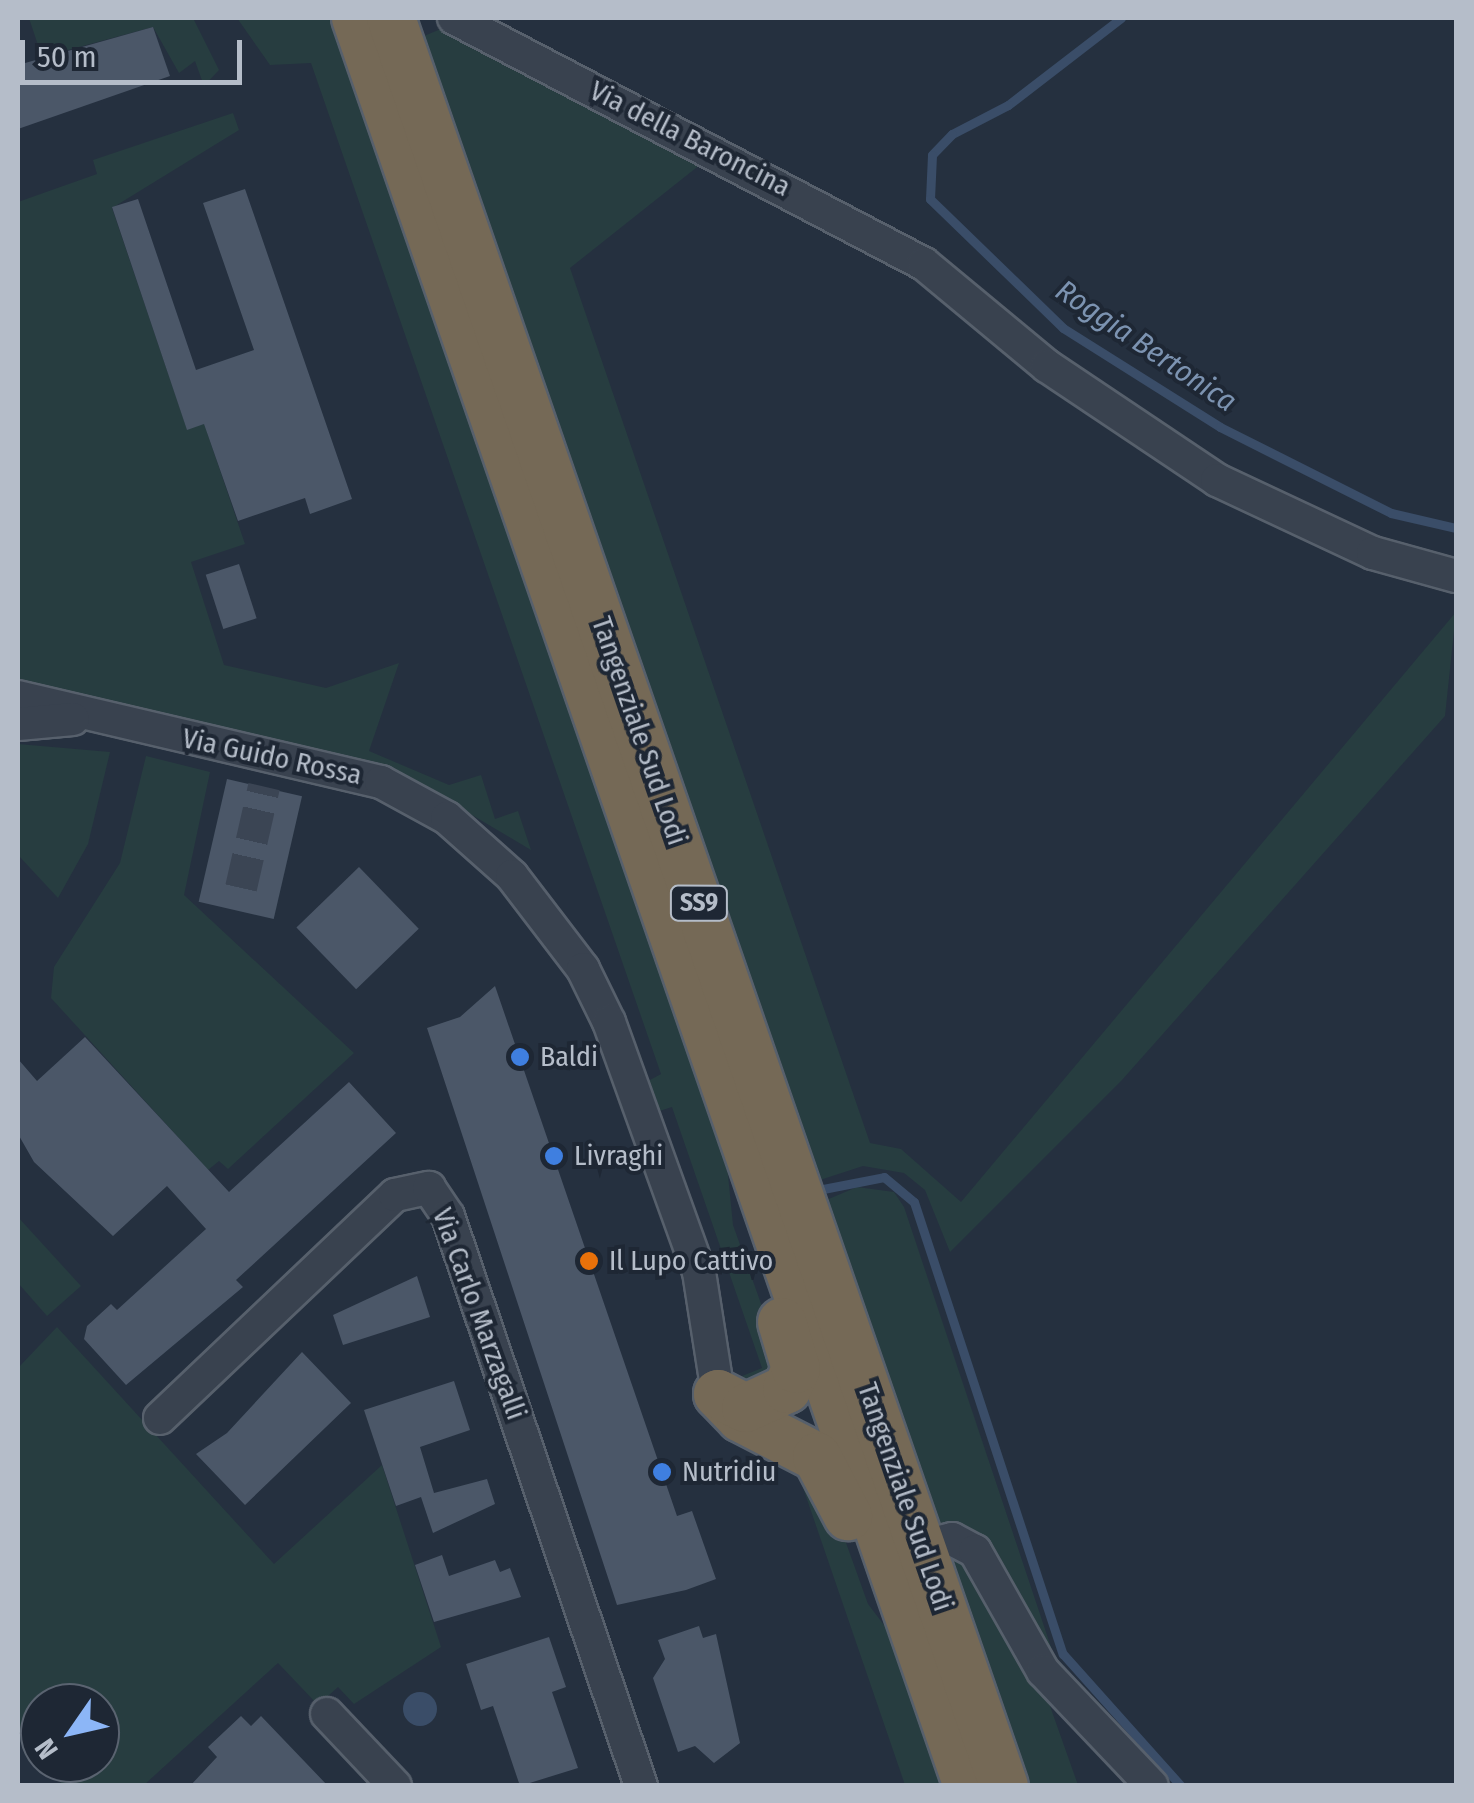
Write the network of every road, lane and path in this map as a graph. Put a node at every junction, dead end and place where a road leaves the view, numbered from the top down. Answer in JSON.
{"nodes":[{"id":1,"x":386,"y":18,"type":"edge"},
{"id":2,"x":454,"y":18,"type":"edge"},
{"id":3,"x":1456,"y":576,"type":"edge"},
{"id":4,"x":18,"y":697,"type":"edge"},
{"id":5,"x":96,"y":717,"type":"junction"},
{"id":6,"x":18,"y":724,"type":"edge"},
{"id":7,"x":754,"y":1169,"type":"junction"},
{"id":8,"x":718,"y":1394,"type":"junction"},
{"id":9,"x":160,"y":1418,"type":"dead end"},
{"id":10,"x":922,"y":1546,"type":"junction"},
{"id":11,"x":913,"y":1626,"type":"junction"},
{"id":12,"x":327,"y":1714,"type":"dead end"},
{"id":13,"x":395,"y":1786,"type":"edge"},
{"id":14,"x":641,"y":1786,"type":"edge"},
{"id":15,"x":968,"y":1786,"type":"edge"},
{"id":16,"x":1004,"y":1786,"type":"edge"},
{"id":17,"x":1152,"y":1786,"type":"edge"}],
"edges":[{"from":1,"to":7,"type":"highway","name":"Tangenziale Sud Lodi","number":"SS9"},
{"from":1,"to":10,"type":"highway","name":"Tangenziale Sud Lodi","number":"SS9"},
{"from":2,"to":3,"type":"street","name":"Via della Baroncina"},
{"from":4,"to":5,"type":"street","name":"Via Guido Rossa"},
{"from":5,"to":6,"type":"street","name":"Via Guido Rossa"},
{"from":5,"to":8,"type":"street","name":"Via Guido Rossa"},
{"from":7,"to":8,"type":"highway"},
{"from":7,"to":11,"type":"highway","name":"Tangenziale Sud Lodi","number":"SS9"},
{"from":8,"to":11,"type":"highway"},
{"from":9,"to":14,"type":"street","name":"Via Carlo Marzagalli"},
{"from":10,"to":16,"type":"highway","name":"Tangenziale Sud Lodi","number":"SS9"},
{"from":10,"to":17,"type":"street"},
{"from":11,"to":15,"type":"highway","name":"Tangenziale Sud Lodi","number":"SS9"},
{"from":12,"to":13,"type":"street"}]}
